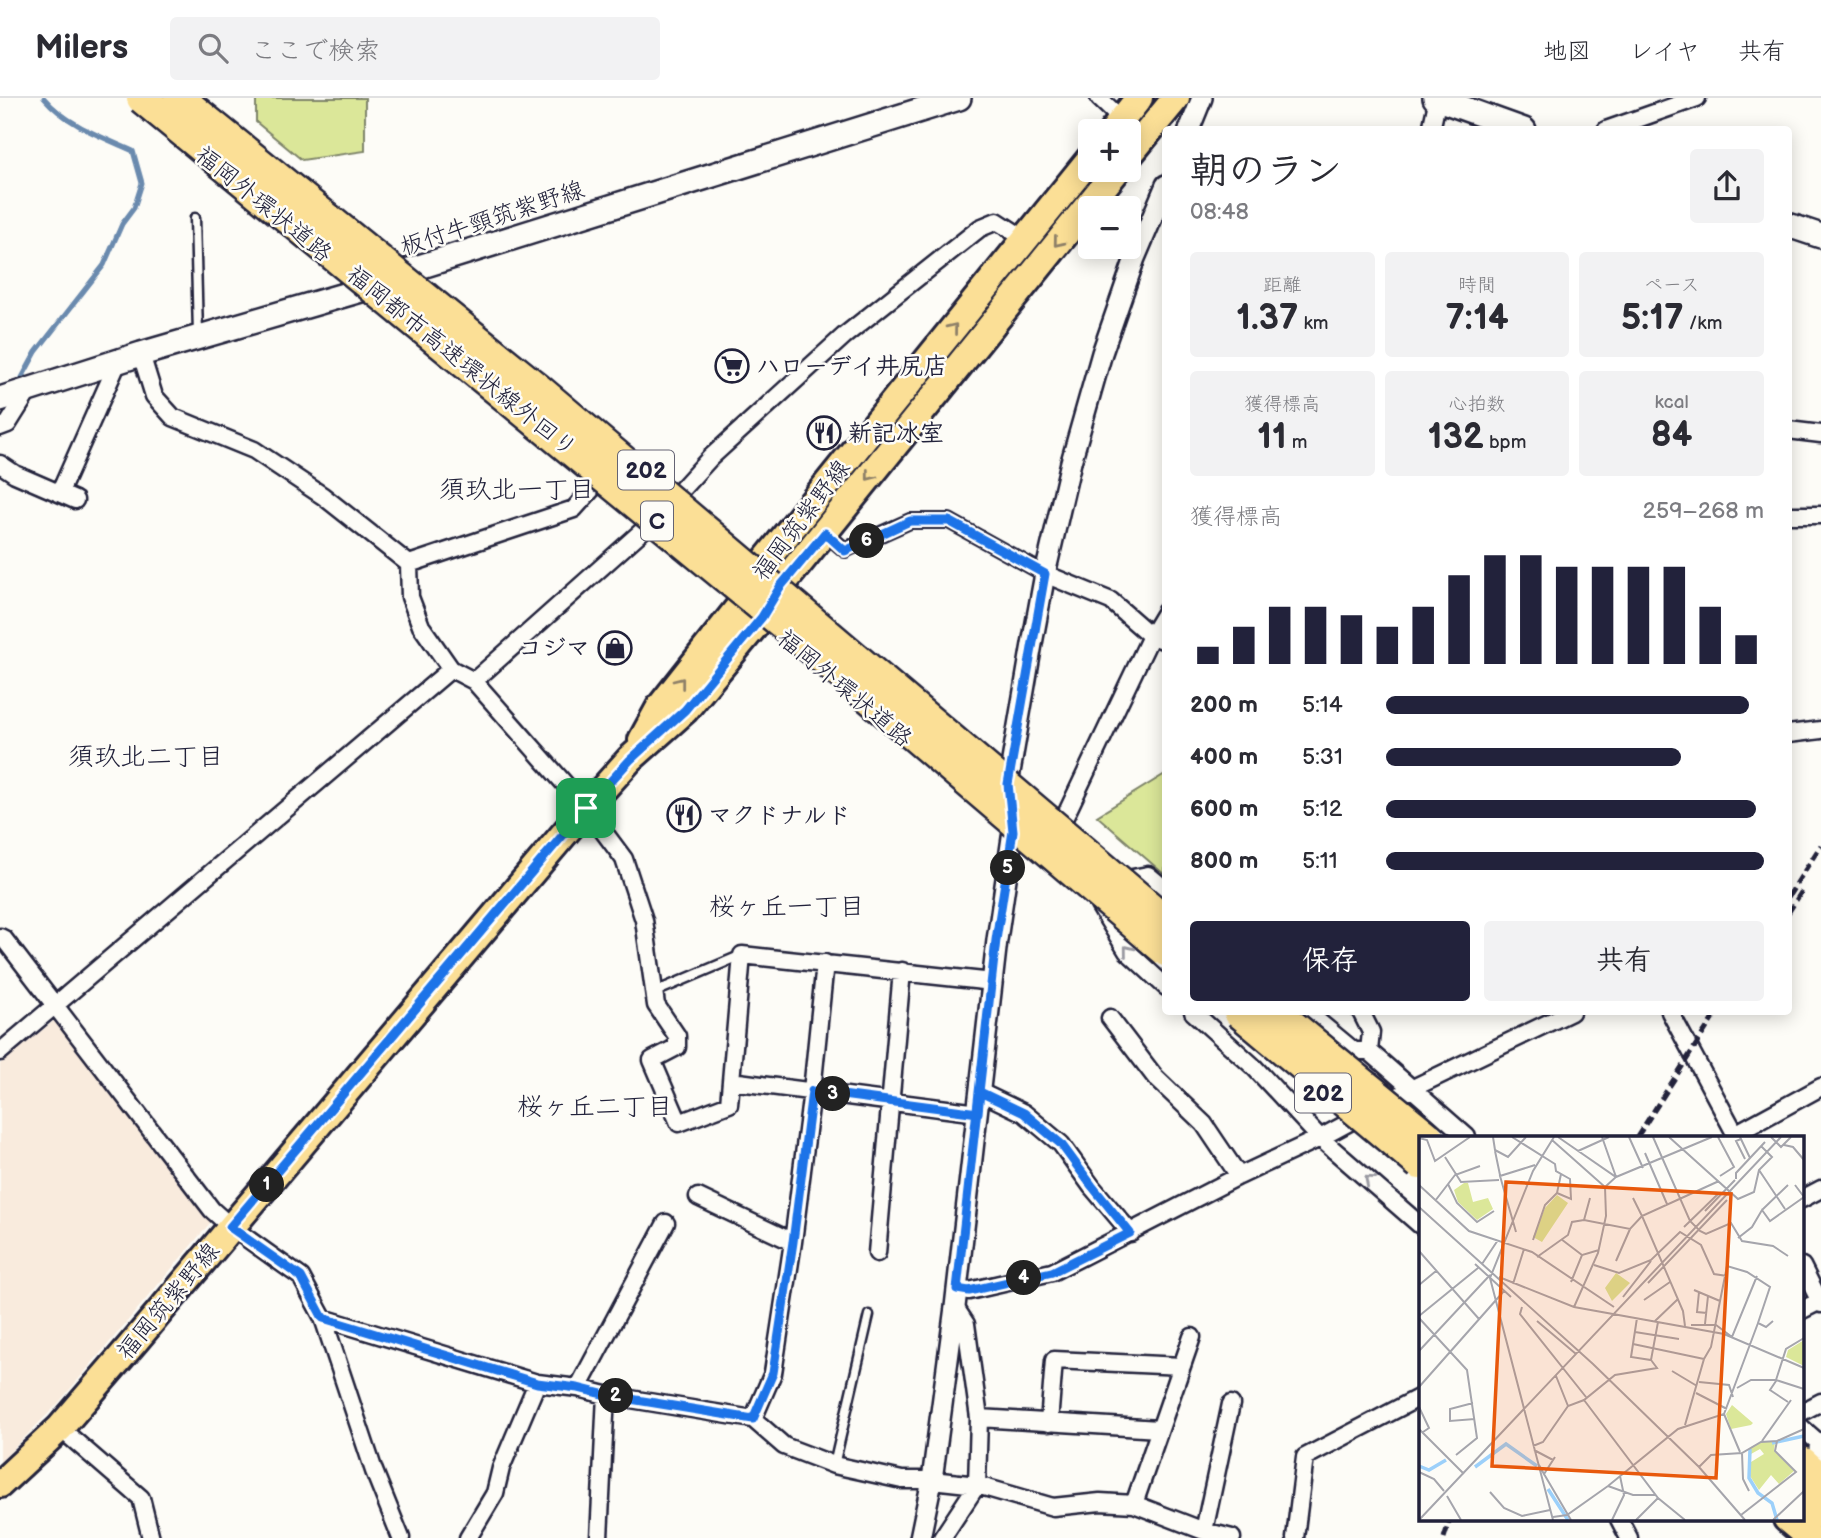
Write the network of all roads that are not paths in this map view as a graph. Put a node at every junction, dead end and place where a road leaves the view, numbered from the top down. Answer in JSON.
{"nodes":[{"id":1,"x":133,"y":98,"type":"edge"},
{"id":2,"x":142,"y":98,"type":"edge"},
{"id":3,"x":181,"y":98,"type":"edge"},
{"id":4,"x":959,"y":98,"type":"edge"},
{"id":5,"x":1099,"y":98,"type":"edge"},
{"id":6,"x":1139,"y":98,"type":"edge"},
{"id":7,"x":1175,"y":98,"type":"edge"},
{"id":8,"x":1202,"y":98,"type":"edge"},
{"id":9,"x":1437,"y":98,"type":"edge"},
{"id":10,"x":1697,"y":98,"type":"edge"},
{"id":11,"x":1112,"y":119,"type":"edge"},
{"id":12,"x":1122,"y":119,"type":"edge"},
{"id":13,"x":1191,"y":126,"type":"edge"},
{"id":14,"x":1432,"y":126,"type":"edge"},
{"id":15,"x":1513,"y":126,"type":"edge"},
{"id":16,"x":1617,"y":126,"type":"edge"},
{"id":17,"x":1141,"y":140,"type":"edge"},
{"id":18,"x":1078,"y":174,"type":"edge"},
{"id":19,"x":1107,"y":182,"type":"edge"},
{"id":20,"x":1162,"y":194,"type":"edge"},
{"id":21,"x":195,"y":218,"type":"dead end"},
{"id":22,"x":1792,"y":226,"type":"edge"},
{"id":23,"x":1821,"y":236,"type":"edge"},
{"id":24,"x":1025,"y":239,"type":"junction"},
{"id":25,"x":404,"y":272,"type":"junction"},
{"id":26,"x":368,"y":288,"type":"junction"},
{"id":27,"x":198,"y":338,"type":"junction"},
{"id":28,"x":142,"y":354,"type":"junction"},
{"id":29,"x":118,"y":362,"type":"junction"},
{"id":30,"x":30,"y":389,"type":"junction"},
{"id":31,"x":0,"y":399,"type":"edge"},
{"id":32,"x":0,"y":427,"type":"edge"},
{"id":33,"x":1792,"y":430,"type":"edge"},
{"id":34,"x":1821,"y":434,"type":"edge"},
{"id":35,"x":0,"y":464,"type":"edge"},
{"id":36,"x":599,"y":481,"type":"junction"},
{"id":37,"x":678,"y":496,"type":"junction"},
{"id":38,"x":1792,"y":515,"type":"edge"},
{"id":39,"x":1821,"y":515,"type":"edge"},
{"id":40,"x":650,"y":524,"type":"junction"},
{"id":41,"x":825,"y":533,"type":"junction"},
{"id":42,"x":409,"y":564,"type":"junction"},
{"id":43,"x":761,"y":566,"type":"junction"},
{"id":44,"x":1045,"y":574,"type":"junction"},
{"id":45,"x":780,"y":587,"type":"junction"},
{"id":46,"x":753,"y":609,"type":"junction"},
{"id":47,"x":1158,"y":638,"type":"edge"},
{"id":48,"x":451,"y":669,"type":"junction"},
{"id":49,"x":474,"y":681,"type":"junction"},
{"id":50,"x":1821,"y":730,"type":"edge"},
{"id":51,"x":1792,"y":734,"type":"edge"},
{"id":52,"x":1008,"y":784,"type":"junction"},
{"id":53,"x":586,"y":808,"type":"junction"},
{"id":54,"x":1060,"y":827,"type":"junction"},
{"id":55,"x":1013,"y":831,"type":"junction"},
{"id":56,"x":1122,"y":880,"type":"junction"},
{"id":57,"x":1162,"y":886,"type":"edge"},
{"id":58,"x":1099,"y":905,"type":"junction"},
{"id":59,"x":1162,"y":915,"type":"edge"},
{"id":60,"x":1162,"y":916,"type":"edge"},
{"id":61,"x":0,"y":937,"type":"edge"},
{"id":62,"x":1162,"y":948,"type":"edge"},
{"id":63,"x":742,"y":955,"type":"junction"},
{"id":64,"x":1162,"y":958,"type":"edge"},
{"id":65,"x":825,"y":963,"type":"junction"},
{"id":66,"x":902,"y":971,"type":"junction"},
{"id":67,"x":993,"y":982,"type":"junction"},
{"id":68,"x":1162,"y":983,"type":"edge"},
{"id":69,"x":653,"y":992,"type":"junction"},
{"id":70,"x":54,"y":1007,"type":"junction"},
{"id":71,"x":1196,"y":1015,"type":"edge"},
{"id":72,"x":1230,"y":1015,"type":"edge"},
{"id":73,"x":1243,"y":1015,"type":"edge"},
{"id":74,"x":1280,"y":1015,"type":"edge"},
{"id":75,"x":1280,"y":1015,"type":"edge"},
{"id":76,"x":1311,"y":1015,"type":"edge"},
{"id":77,"x":1362,"y":1015,"type":"edge"},
{"id":78,"x":1565,"y":1015,"type":"edge"},
{"id":79,"x":1672,"y":1015,"type":"edge"},
{"id":80,"x":1110,"y":1018,"type":"dead end"},
{"id":81,"x":1369,"y":1051,"type":"junction"},
{"id":82,"x":0,"y":1052,"type":"edge"},
{"id":83,"x":731,"y":1081,"type":"junction"},
{"id":84,"x":1821,"y":1087,"type":"edge"},
{"id":85,"x":1411,"y":1089,"type":"junction"},
{"id":86,"x":812,"y":1091,"type":"junction"},
{"id":87,"x":980,"y":1092,"type":"junction"},
{"id":88,"x":891,"y":1102,"type":"junction"},
{"id":89,"x":1384,"y":1103,"type":"junction"},
{"id":90,"x":978,"y":1113,"type":"junction"},
{"id":91,"x":1355,"y":1119,"type":"junction"},
{"id":92,"x":1425,"y":1136,"type":"edge"},
{"id":93,"x":1425,"y":1136,"type":"edge"},
{"id":94,"x":1466,"y":1136,"type":"edge"},
{"id":95,"x":1736,"y":1136,"type":"edge"},
{"id":96,"x":1320,"y":1138,"type":"junction"},
{"id":97,"x":1419,"y":1163,"type":"edge"},
{"id":98,"x":1419,"y":1173,"type":"edge"},
{"id":99,"x":1239,"y":1176,"type":"junction"},
{"id":100,"x":1821,"y":1189,"type":"edge"},
{"id":101,"x":698,"y":1197,"type":"dead end"},
{"id":102,"x":1804,"y":1198,"type":"edge"},
{"id":103,"x":666,"y":1223,"type":"dead end"},
{"id":104,"x":1419,"y":1224,"type":"edge"},
{"id":105,"x":230,"y":1227,"type":"junction"},
{"id":106,"x":1130,"y":1233,"type":"junction"},
{"id":107,"x":793,"y":1242,"type":"junction"},
{"id":108,"x":877,"y":1253,"type":"dead end"},
{"id":109,"x":1804,"y":1270,"type":"edge"},
{"id":110,"x":956,"y":1298,"type":"junction"},
{"id":111,"x":1820,"y":1302,"type":"edge"},
{"id":112,"x":1804,"y":1309,"type":"edge"},
{"id":113,"x":869,"y":1315,"type":"dead end"},
{"id":114,"x":323,"y":1318,"type":"junction"},
{"id":115,"x":1192,"y":1338,"type":"dead end"},
{"id":116,"x":1182,"y":1366,"type":"junction"},
{"id":117,"x":537,"y":1383,"type":"junction"},
{"id":118,"x":578,"y":1388,"type":"junction"},
{"id":119,"x":606,"y":1395,"type":"junction"},
{"id":120,"x":1419,"y":1398,"type":"edge"},
{"id":121,"x":1821,"y":1402,"type":"edge"},
{"id":122,"x":1231,"y":1404,"type":"dead end"},
{"id":123,"x":1804,"y":1411,"type":"edge"},
{"id":124,"x":979,"y":1418,"type":"junction"},
{"id":125,"x":753,"y":1419,"type":"junction"},
{"id":126,"x":1049,"y":1423,"type":"junction"},
{"id":127,"x":60,"y":1428,"type":"junction"},
{"id":128,"x":1159,"y":1429,"type":"junction"},
{"id":129,"x":1804,"y":1430,"type":"edge"},
{"id":130,"x":835,"y":1465,"type":"junction"},
{"id":131,"x":1812,"y":1465,"type":"edge"},
{"id":132,"x":932,"y":1480,"type":"junction"},
{"id":133,"x":0,"y":1484,"type":"edge"},
{"id":134,"x":977,"y":1486,"type":"junction"},
{"id":135,"x":1804,"y":1500,"type":"edge"},
{"id":136,"x":1134,"y":1504,"type":"junction"},
{"id":137,"x":1821,"y":1514,"type":"edge"},
{"id":138,"x":1620,"y":1520,"type":"edge"},
{"id":139,"x":1788,"y":1520,"type":"edge"},
{"id":140,"x":1204,"y":1531,"type":"junction"},
{"id":141,"x":150,"y":1538,"type":"edge"},
{"id":142,"x":401,"y":1538,"type":"edge"},
{"id":143,"x":468,"y":1538,"type":"edge"},
{"id":144,"x":599,"y":1538,"type":"edge"},
{"id":145,"x":920,"y":1538,"type":"edge"},
{"id":146,"x":942,"y":1538,"type":"edge"},
{"id":147,"x":1232,"y":1538,"type":"edge"},
{"id":148,"x":1295,"y":1538,"type":"edge"},
{"id":149,"x":1629,"y":1538,"type":"edge"},
{"id":150,"x":1810,"y":1538,"type":"edge"}],
"edges":[{"from":1,"to":26,"type":"main road","name":"福岡外環状道路","number":"202"},
{"from":2,"to":62,"type":"highway","name":"福岡都市高速環状線外回り","number":"C","bridge":true},
{"from":3,"to":25,"type":"main road","name":"福岡外環状道路","number":"202"},
{"from":3,"to":60,"type":"highway","number":"C","bridge":true},
{"from":4,"to":25,"type":"main road","name":"板付牛頸筑紫野線"},
{"from":5,"to":11,"type":"street"},
{"from":6,"to":12,"type":"main road"},
{"from":7,"to":17,"type":"main road"},
{"from":8,"to":13,"type":"street"},
{"from":9,"to":14,"type":"street"},
{"from":9,"to":15,"type":"main road"},
{"from":10,"to":16,"type":"street"},
{"from":18,"to":24,"type":"main road","name":"福岡筑紫野線"},
{"from":19,"to":41,"type":"main road","name":"福岡筑紫野線","one_way":true},
{"from":20,"to":44,"type":"street"},
{"from":21,"to":27,"type":"lane"},
{"from":22,"to":23,"type":"main road"},
{"from":24,"to":37,"type":"street"},
{"from":43,"to":24,"type":"main road","name":"福岡筑紫野線","one_way":true},
{"from":25,"to":26,"type":"main road","name":"板付牛頸筑紫野線"},
{"from":25,"to":37,"type":"main road","name":"福岡外環状道路","number":"202"},
{"from":26,"to":27,"type":"main road","name":"板付牛頸筑紫野線"},
{"from":26,"to":36,"type":"main road","name":"福岡外環状道路","number":"202"},
{"from":27,"to":28,"type":"main road","name":"板付牛頸筑紫野線"},
{"from":28,"to":29,"type":"main road","name":"板付牛頸筑紫野線"},
{"from":28,"to":42,"type":"street"},
{"from":29,"to":30,"type":"main road","name":"板付牛頸筑紫野線"},
{"from":29,"to":35,"type":"street"},
{"from":30,"to":31,"type":"main road","name":"板付牛頸筑紫野線"},
{"from":30,"to":32,"type":"street"},
{"from":33,"to":34,"type":"street"},
{"from":36,"to":40,"type":"main road","name":"福岡外環状道路","number":"202"},
{"from":36,"to":42,"type":"street"},
{"from":37,"to":40,"type":"street"},
{"from":37,"to":43,"type":"main road","name":"福岡外環状道路","number":"202"},
{"from":38,"to":39,"type":"street"},
{"from":40,"to":46,"type":"main road","name":"福岡外環状道路","number":"202"},
{"from":40,"to":49,"type":"street"},
{"from":41,"to":44,"type":"street"},
{"from":41,"to":45,"type":"main road","name":"福岡筑紫野線"},
{"from":42,"to":48,"type":"street"},
{"from":43,"to":45,"type":"main road","name":"福岡外環状道路","number":"202"},
{"from":43,"to":46,"type":"main road","name":"福岡筑紫野線"},
{"from":44,"to":47,"type":"street"},
{"from":44,"to":52,"type":"street"},
{"from":45,"to":46,"type":"main road","name":"福岡筑紫野線"},
{"from":45,"to":52,"type":"main road","name":"福岡外環状道路","number":"202"},
{"from":46,"to":53,"type":"main road","name":"福岡筑紫野線"},
{"from":46,"to":55,"type":"main road","name":"福岡外環状道路","number":"202"},
{"from":47,"to":54,"type":"street"},
{"from":48,"to":49,"type":"street"},
{"from":48,"to":70,"type":"street"},
{"from":49,"to":53,"type":"street"},
{"from":50,"to":51,"type":"street"},
{"from":52,"to":54,"type":"main road","name":"福岡外環状道路","number":"202"},
{"from":52,"to":55,"type":"street"},
{"from":53,"to":69,"type":"street"},
{"from":53,"to":105,"type":"main road","name":"福岡筑紫野線"},
{"from":54,"to":56,"type":"main road","name":"福岡外環状道路","number":"202"},
{"from":55,"to":58,"type":"main road","name":"福岡外環状道路","number":"202"},
{"from":55,"to":67,"type":"street"},
{"from":56,"to":57,"type":"street"},
{"from":56,"to":59,"type":"main road","name":"福岡外環状道路","number":"202"},
{"from":58,"to":64,"type":"main road","name":"福岡外環状道路","number":"202"},
{"from":68,"to":58,"type":"street","one_way":true},
{"from":61,"to":70,"type":"street"},
{"from":63,"to":65,"type":"street"},
{"from":63,"to":69,"type":"lane"},
{"from":63,"to":83,"type":"street"},
{"from":65,"to":66,"type":"street"},
{"from":65,"to":86,"type":"street"},
{"from":66,"to":67,"type":"street"},
{"from":66,"to":88,"type":"street"},
{"from":67,"to":87,"type":"street"},
{"from":69,"to":83,"type":"street"},
{"from":70,"to":82,"type":"street"},
{"from":70,"to":105,"type":"street"},
{"from":71,"to":96,"type":"street"},
{"from":72,"to":91,"type":"main road","number":"202"},
{"from":73,"to":97,"type":"highway","bridge":true},
{"from":74,"to":89,"type":"main road","number":"202"},
{"from":75,"to":92,"type":"highway","bridge":true},
{"from":76,"to":81,"type":"street"},
{"from":77,"to":81,"type":"street"},
{"from":78,"to":85,"type":"street"},
{"from":79,"to":95,"type":"street"},
{"from":80,"to":99,"type":"street"},
{"from":81,"to":85,"type":"street"},
{"from":83,"to":86,"type":"street"},
{"from":84,"to":95,"type":"street"},
{"from":85,"to":89,"type":"street"},
{"from":85,"to":94,"type":"street"},
{"from":86,"to":88,"type":"street"},
{"from":86,"to":107,"type":"street"},
{"from":87,"to":90,"type":"street"},
{"from":87,"to":106,"type":"street"},
{"from":88,"to":90,"type":"street"},
{"from":88,"to":108,"type":"street"},
{"from":89,"to":91,"type":"street"},
{"from":89,"to":93,"type":"main road","number":"202"},
{"from":90,"to":110,"type":"street"},
{"from":91,"to":96,"type":"street"},
{"from":91,"to":98,"type":"main road","number":"202"},
{"from":96,"to":99,"type":"street"},
{"from":104,"to":96,"type":"street","one_way":true},
{"from":99,"to":106,"type":"street"},
{"from":100,"to":102,"type":"street"},
{"from":101,"to":107,"type":"street"},
{"from":103,"to":118,"type":"street"},
{"from":105,"to":114,"type":"street"},
{"from":105,"to":127,"type":"main road","name":"福岡筑紫野線"},
{"from":106,"to":110,"type":"street"},
{"from":107,"to":125,"type":"street"},
{"from":109,"to":111,"type":"street"},
{"from":110,"to":124,"type":"street"},
{"from":110,"to":132,"type":"street"},
{"from":111,"to":112,"type":"street"},
{"from":113,"to":130,"type":"lane"},
{"from":114,"to":117,"type":"street"},
{"from":114,"to":142,"type":"street"},
{"from":115,"to":116,"type":"street"},
{"from":116,"to":126,"type":"street"},
{"from":116,"to":128,"type":"street"},
{"from":117,"to":118,"type":"street"},
{"from":117,"to":143,"type":"street"},
{"from":118,"to":119,"type":"street"},
{"from":119,"to":125,"type":"street"},
{"from":119,"to":144,"type":"street"},
{"from":120,"to":148,"type":"street"},
{"from":121,"to":123,"type":"street"},
{"from":122,"to":140,"type":"street"},
{"from":124,"to":126,"type":"street"},
{"from":124,"to":134,"type":"street"},
{"from":125,"to":130,"type":"street"},
{"from":126,"to":128,"type":"street"},
{"from":127,"to":133,"type":"main road","name":"福岡筑紫野線"},
{"from":127,"to":141,"type":"street"},
{"from":128,"to":136,"type":"street"},
{"from":129,"to":131,"type":"street"},
{"from":130,"to":132,"type":"street"},
{"from":132,"to":134,"type":"street"},
{"from":132,"to":145,"type":"street"},
{"from":134,"to":136,"type":"street"},
{"from":134,"to":146,"type":"street"},
{"from":135,"to":137,"type":"highway"},
{"from":136,"to":140,"type":"street"},
{"from":138,"to":149,"type":"street"},
{"from":139,"to":150,"type":"main road"},
{"from":140,"to":147,"type":"street"}]}
